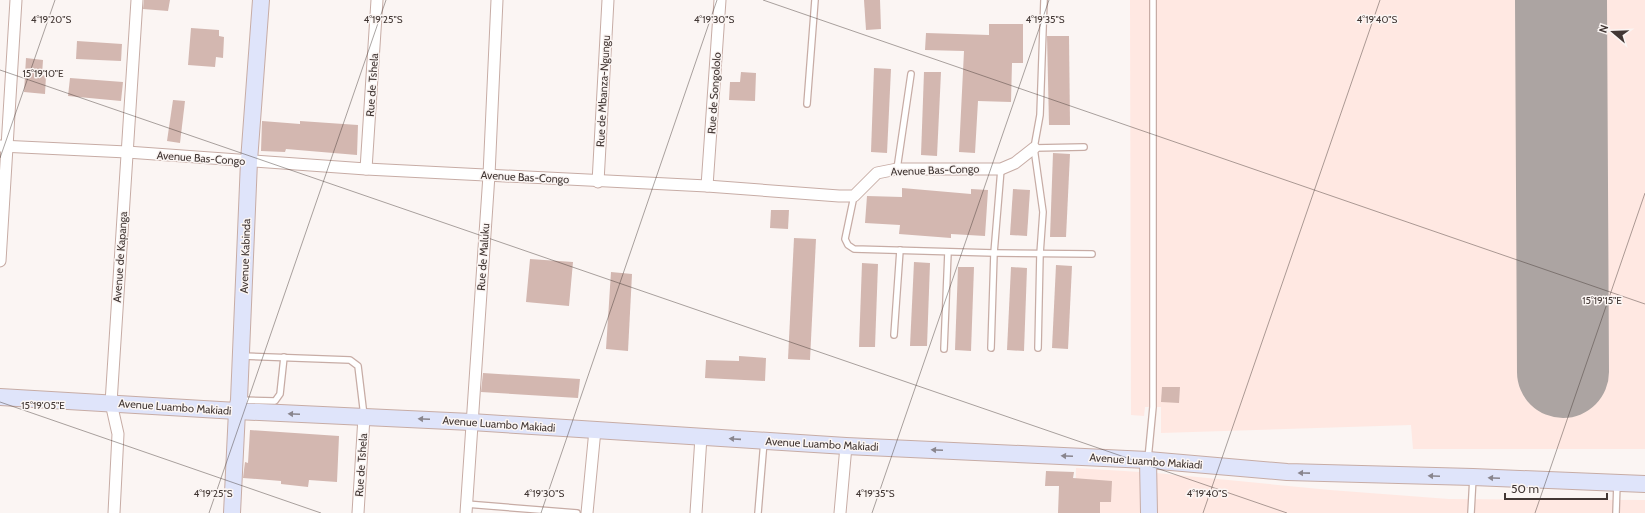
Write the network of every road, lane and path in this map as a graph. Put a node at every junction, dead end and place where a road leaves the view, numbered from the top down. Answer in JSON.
{"nodes":[{"id":1,"x":16,"y":0,"type":"edge"},
{"id":2,"x":136,"y":0,"type":"edge"},
{"id":3,"x":261,"y":0,"type":"edge"},
{"id":4,"x":377,"y":0,"type":"edge"},
{"id":5,"x":497,"y":0,"type":"edge"},
{"id":6,"x":608,"y":0,"type":"edge"},
{"id":7,"x":720,"y":0,"type":"edge"},
{"id":8,"x":815,"y":0,"type":"edge"},
{"id":9,"x":1044,"y":0,"type":"edge"},
{"id":10,"x":1153,"y":0,"type":"edge"},
{"id":11,"x":911,"y":74,"type":"dead end"},
{"id":12,"x":807,"y":104,"type":"dead end"},
{"id":13,"x":3,"y":146,"type":"edge"},
{"id":14,"x":1084,"y":147,"type":"dead end"},
{"id":15,"x":1034,"y":148,"type":"junction"},
{"id":16,"x":127,"y":152,"type":"junction"},
{"id":17,"x":249,"y":161,"type":"junction"},
{"id":18,"x":366,"y":169,"type":"junction"},
{"id":19,"x":897,"y":169,"type":"junction"},
{"id":20,"x":1001,"y":169,"type":"junction"},
{"id":21,"x":489,"y":175,"type":"junction"},
{"id":22,"x":598,"y":182,"type":"junction"},
{"id":23,"x":707,"y":186,"type":"junction"},
{"id":24,"x":854,"y":196,"type":"junction"},
{"id":25,"x":900,"y":250,"type":"junction"},
{"id":26,"x":948,"y":252,"type":"junction"},
{"id":27,"x":994,"y":254,"type":"junction"},
{"id":28,"x":1040,"y":254,"type":"junction"},
{"id":29,"x":1092,"y":254,"type":"dead end"},
{"id":30,"x":0,"y":261,"type":"edge"},
{"id":31,"x":894,"y":335,"type":"dead end"},
{"id":32,"x":991,"y":348,"type":"dead end"},
{"id":33,"x":1038,"y":348,"type":"dead end"},
{"id":34,"x":944,"y":349,"type":"dead end"},
{"id":35,"x":241,"y":356,"type":"junction"},
{"id":36,"x":284,"y":357,"type":"junction"},
{"id":37,"x":0,"y":396,"type":"edge"},
{"id":38,"x":112,"y":403,"type":"junction"},
{"id":39,"x":238,"y":406,"type":"junction"},
{"id":40,"x":364,"y":417,"type":"junction"},
{"id":41,"x":471,"y":422,"type":"junction"},
{"id":42,"x":595,"y":430,"type":"junction"},
{"id":43,"x":701,"y":437,"type":"junction"},
{"id":44,"x":764,"y":441,"type":"junction"},
{"id":45,"x":846,"y":446,"type":"junction"},
{"id":46,"x":1148,"y":460,"type":"junction"},
{"id":47,"x":1473,"y":477,"type":"junction"},
{"id":48,"x":1617,"y":484,"type":"junction"},
{"id":49,"x":1645,"y":484,"type":"edge"},
{"id":50,"x":466,"y":508,"type":"edge"},
{"id":51,"x":114,"y":513,"type":"edge"},
{"id":52,"x":232,"y":513,"type":"edge"},
{"id":53,"x":358,"y":513,"type":"edge"},
{"id":54,"x":576,"y":513,"type":"edge"},
{"id":55,"x":587,"y":513,"type":"edge"},
{"id":56,"x":696,"y":513,"type":"edge"},
{"id":57,"x":758,"y":513,"type":"edge"},
{"id":58,"x":840,"y":513,"type":"edge"},
{"id":59,"x":1149,"y":513,"type":"edge"},
{"id":60,"x":1471,"y":513,"type":"edge"},
{"id":61,"x":1616,"y":513,"type":"edge"}],
"edges":[{"from":1,"to":13,"type":"street"},
{"from":2,"to":16,"type":"street","name":"Avenue de Kapanga"},
{"from":3,"to":17,"type":"main road","name":"Avenue Kabinda"},
{"from":4,"to":18,"type":"street","name":"Rue de Tshela"},
{"from":5,"to":21,"type":"street","name":"Rue de Maluku"},
{"from":6,"to":22,"type":"street","name":"Rue de Mbanza-Ngungu"},
{"from":7,"to":23,"type":"street","name":"Rue de Songololo"},
{"from":8,"to":12,"type":"lane"},
{"from":9,"to":15,"type":"lane"},
{"from":10,"to":46,"type":"lane"},
{"from":11,"to":19,"type":"lane"},
{"from":13,"to":16,"type":"street","name":"Avenue Bas-Congo"},
{"from":13,"to":30,"type":"street"},
{"from":14,"to":15,"type":"lane"},
{"from":15,"to":20,"type":"street","name":"Avenue Bas-Congo"},
{"from":15,"to":28,"type":"lane"},
{"from":16,"to":17,"type":"street","name":"Avenue Bas-Congo"},
{"from":16,"to":38,"type":"street","name":"Avenue de Kapanga"},
{"from":17,"to":18,"type":"street","name":"Avenue Bas-Congo"},
{"from":17,"to":35,"type":"main road","name":"Avenue Kabinda"},
{"from":18,"to":21,"type":"street","name":"Avenue Bas-Congo"},
{"from":19,"to":20,"type":"street","name":"Avenue Bas-Congo"},
{"from":19,"to":24,"type":"street","name":"Avenue Bas-Congo"},
{"from":20,"to":27,"type":"lane"},
{"from":21,"to":22,"type":"street","name":"Avenue Bas-Congo"},
{"from":21,"to":41,"type":"street","name":"Rue de Maluku"},
{"from":22,"to":23,"type":"street","name":"Avenue Bas-Congo"},
{"from":23,"to":24,"type":"street","name":"Avenue Bas-Congo"},
{"from":24,"to":25,"type":"lane"},
{"from":25,"to":26,"type":"lane"},
{"from":25,"to":31,"type":"lane"},
{"from":26,"to":27,"type":"lane"},
{"from":26,"to":34,"type":"lane"},
{"from":27,"to":28,"type":"lane"},
{"from":27,"to":32,"type":"lane"},
{"from":28,"to":29,"type":"lane"},
{"from":28,"to":33,"type":"lane"},
{"from":35,"to":36,"type":"lane"},
{"from":35,"to":39,"type":"main road","name":"Avenue Kabinda"},
{"from":36,"to":39,"type":"lane"},
{"from":36,"to":40,"type":"lane"},
{"from":37,"to":38,"type":"main road","name":"Avenue Luambo Makiadi"},
{"from":38,"to":39,"type":"main road","name":"Avenue Luambo Makiadi"},
{"from":38,"to":51,"type":"street","name":"Avenue de Kapanga"},
{"from":40,"to":39,"type":"main road","name":"Avenue Luambo Makiadi","one_way":true},
{"from":39,"to":52,"type":"main road","name":"Avenue Kabinda"},
{"from":41,"to":40,"type":"main road","name":"Avenue Luambo Makiadi","one_way":true},
{"from":40,"to":53,"type":"street","name":"Rue de Tshela"},
{"from":41,"to":42,"type":"main road","name":"Avenue Luambo Makiadi"},
{"from":41,"to":50,"type":"street","name":"Rue de Maluku"},
{"from":42,"to":43,"type":"main road","name":"Avenue Luambo Makiadi"},
{"from":42,"to":55,"type":"street"},
{"from":44,"to":43,"type":"main road","name":"Avenue Luambo Makiadi","one_way":true},
{"from":43,"to":56,"type":"street"},
{"from":44,"to":45,"type":"main road","name":"Avenue Luambo Makiadi"},
{"from":44,"to":57,"type":"lane"},
{"from":46,"to":45,"type":"main road","name":"Avenue Luambo Makiadi","one_way":true},
{"from":45,"to":58,"type":"street"},
{"from":47,"to":46,"type":"main road","name":"Avenue Luambo Makiadi","one_way":true},
{"from":46,"to":59,"type":"main road"},
{"from":48,"to":47,"type":"main road","name":"Avenue Luambo Makiadi","one_way":true},
{"from":47,"to":60,"type":"lane"},
{"from":48,"to":49,"type":"main road","name":"Avenue Luambo Makiadi"},
{"from":48,"to":61,"type":"lane"},
{"from":50,"to":54,"type":"lane"}]}
